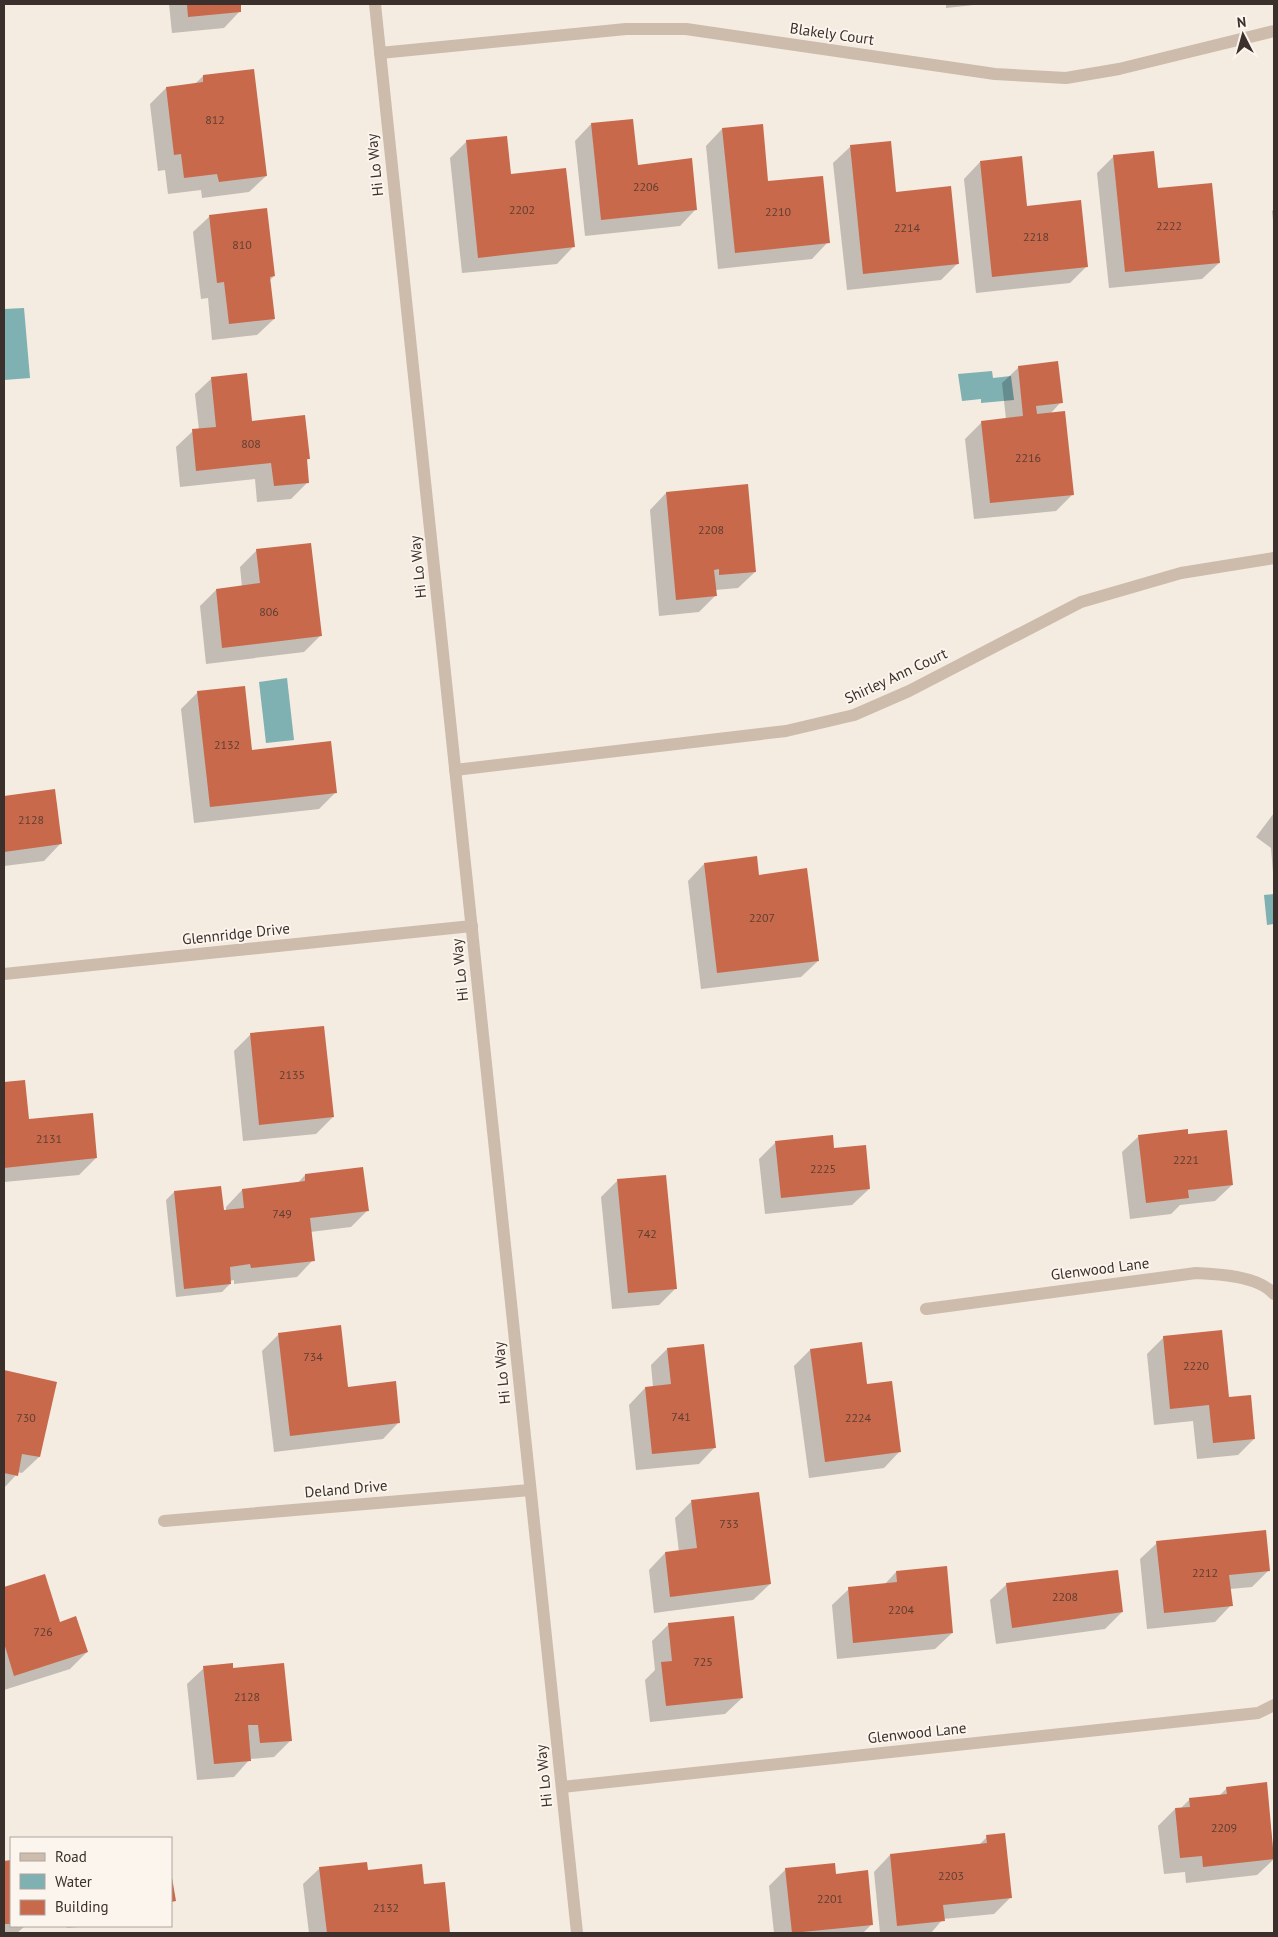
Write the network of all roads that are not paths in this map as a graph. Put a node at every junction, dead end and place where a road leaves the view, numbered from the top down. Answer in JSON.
{"nodes":[{"id":1,"x":375,"y":4,"type":"edge"},
{"id":2,"x":1274,"y":31,"type":"edge"},
{"id":3,"x":380,"y":53,"type":"junction"},
{"id":4,"x":1274,"y":558,"type":"edge"},
{"id":5,"x":455,"y":770,"type":"junction"},
{"id":6,"x":472,"y":926,"type":"junction"},
{"id":7,"x":4,"y":974,"type":"edge"},
{"id":8,"x":1274,"y":1294,"type":"edge"},
{"id":9,"x":926,"y":1308,"type":"dead end"},
{"id":10,"x":530,"y":1490,"type":"junction"},
{"id":11,"x":164,"y":1521,"type":"dead end"},
{"id":12,"x":1274,"y":1704,"type":"edge"},
{"id":13,"x":562,"y":1787,"type":"junction"},
{"id":14,"x":577,"y":1933,"type":"edge"}],
"edges":[{"from":1,"to":3,"type":"street","name":"Hi Lo Way"},
{"from":2,"to":3,"type":"street","name":"Blakely Court"},
{"from":3,"to":5,"type":"street","name":"Hi Lo Way"},
{"from":4,"to":5,"type":"street","name":"Shirley Ann Court"},
{"from":5,"to":6,"type":"street","name":"Hi Lo Way"},
{"from":6,"to":7,"type":"street","name":"Glennridge Drive"},
{"from":6,"to":10,"type":"street","name":"Hi Lo Way"},
{"from":8,"to":9,"type":"street","name":"Glenwood Lane"},
{"from":10,"to":11,"type":"street","name":"Deland Drive"},
{"from":10,"to":13,"type":"street","name":"Hi Lo Way"},
{"from":12,"to":13,"type":"street","name":"Glenwood Lane"},
{"from":13,"to":14,"type":"street","name":"Hi Lo Way"}]}
